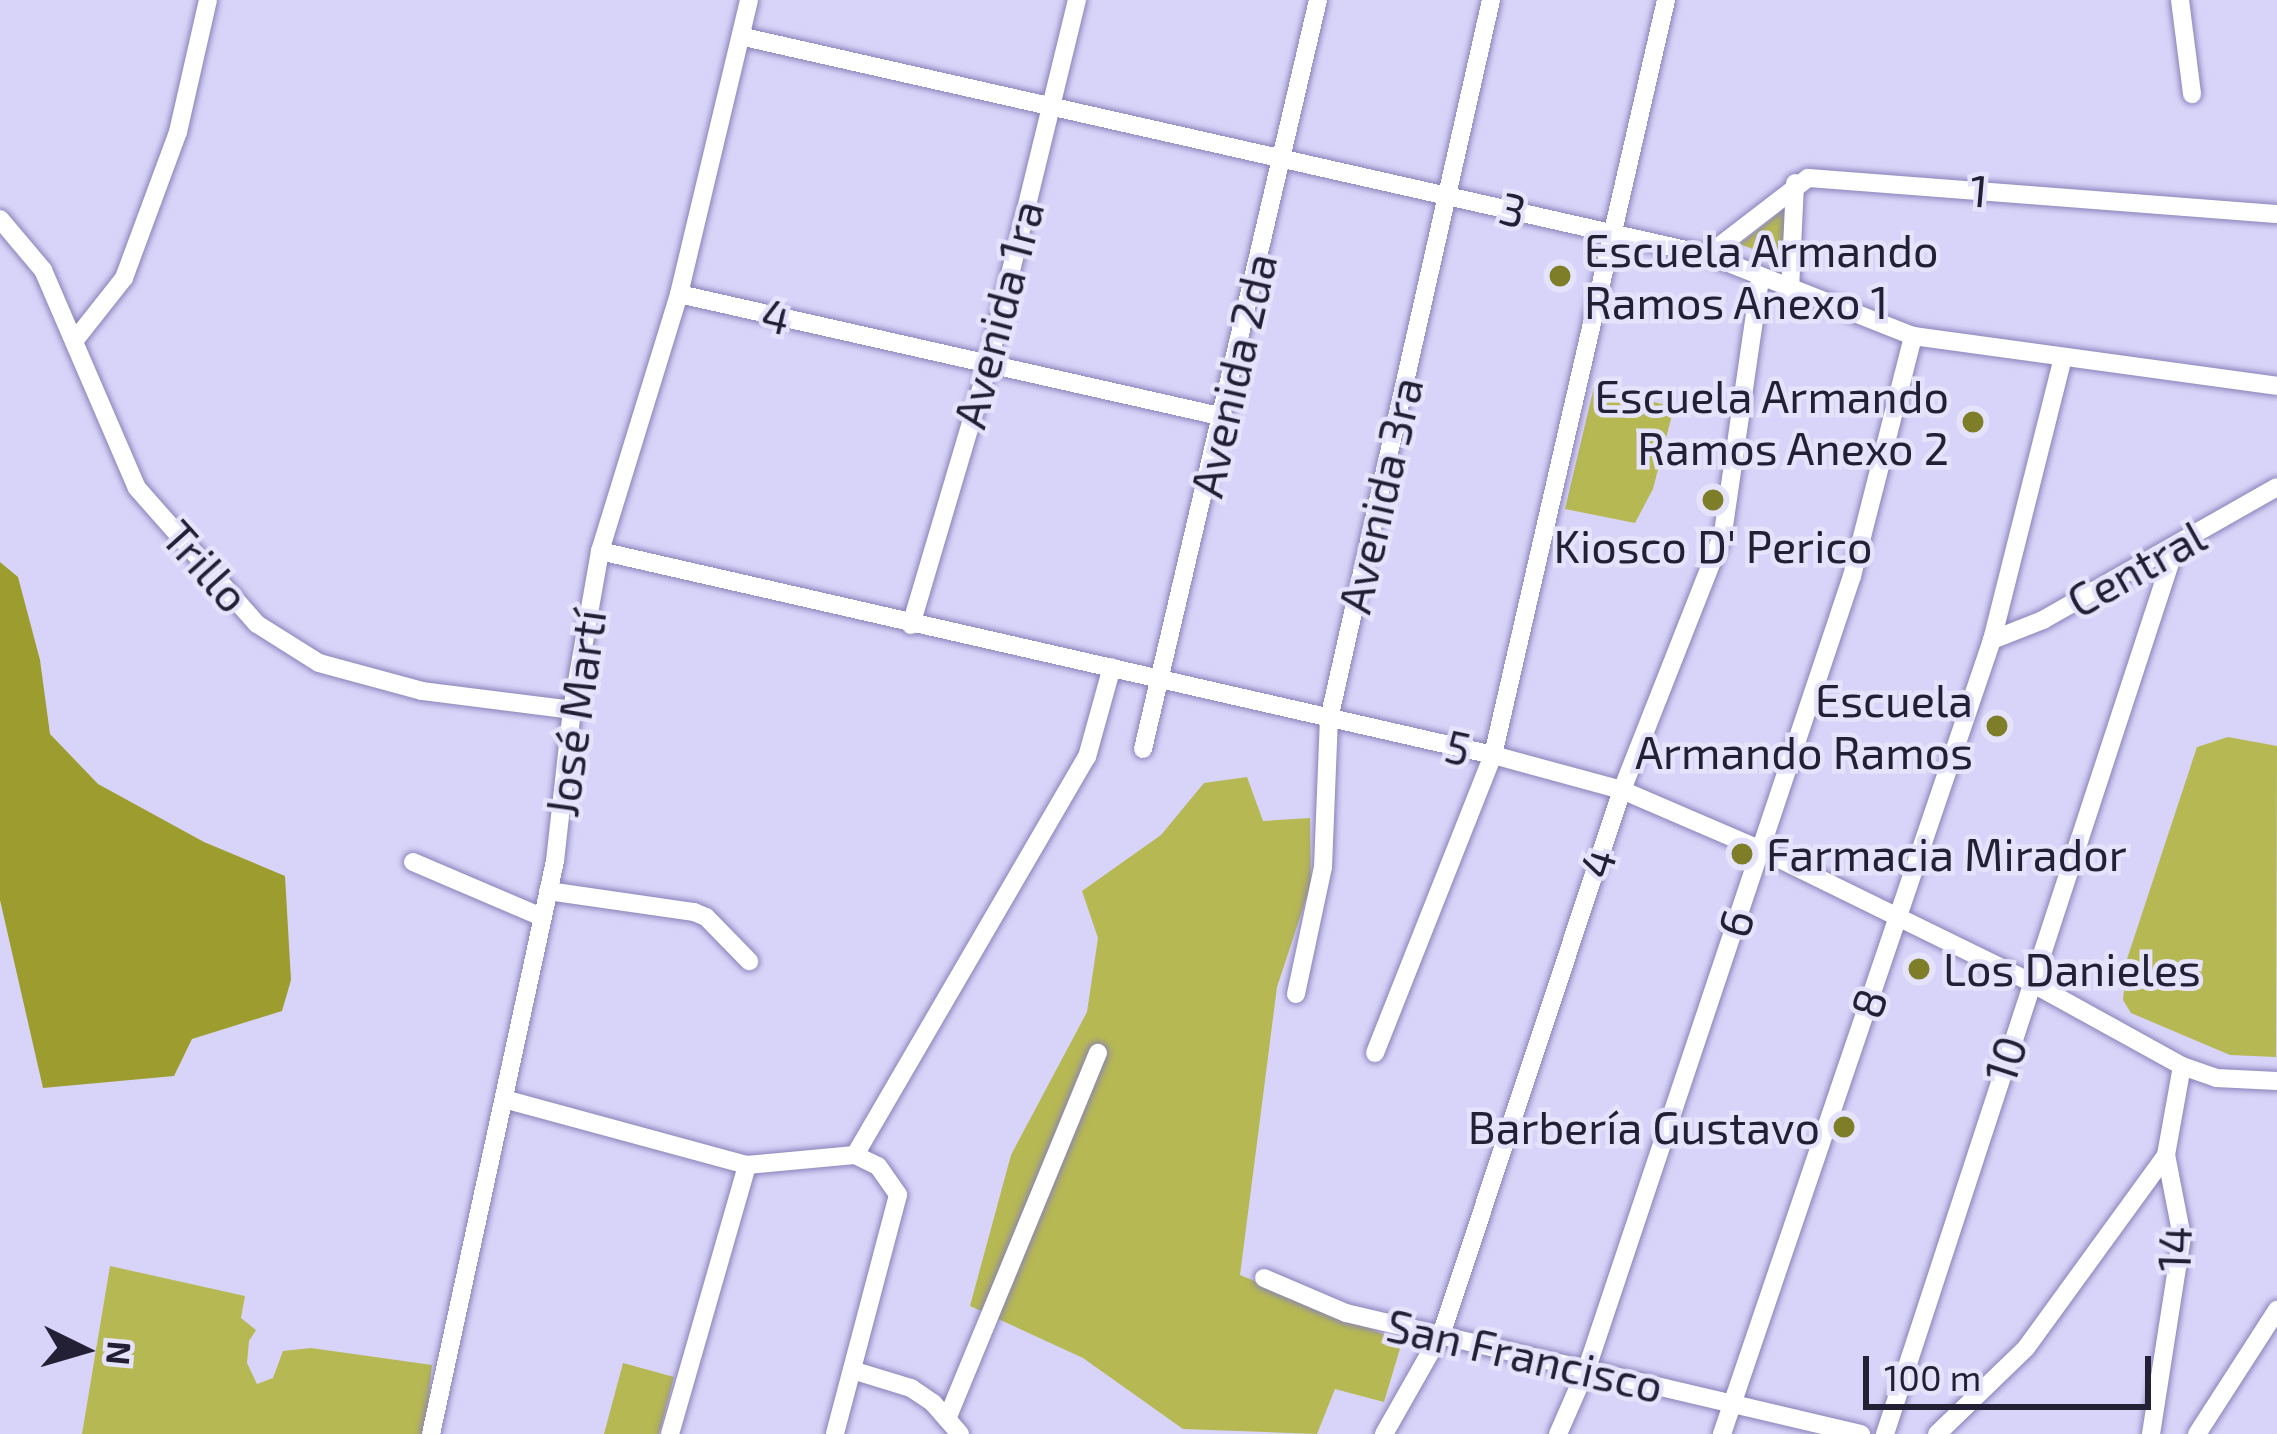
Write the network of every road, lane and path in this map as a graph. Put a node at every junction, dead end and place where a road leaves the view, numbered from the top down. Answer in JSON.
{"nodes":[{"id":1,"x":208,"y":0,"type":"edge"},
{"id":2,"x":749,"y":0,"type":"edge"},
{"id":3,"x":1077,"y":0,"type":"edge"},
{"id":4,"x":1318,"y":0,"type":"edge"},
{"id":5,"x":1491,"y":0,"type":"edge"},
{"id":6,"x":1666,"y":0,"type":"edge"},
{"id":7,"x":2180,"y":0,"type":"edge"},
{"id":8,"x":743,"y":37,"type":"junction"},
{"id":9,"x":2192,"y":94,"type":"dead end"},
{"id":10,"x":1052,"y":103,"type":"junction"},
{"id":11,"x":1284,"y":158,"type":"junction"},
{"id":12,"x":1795,"y":183,"type":"junction"},
{"id":13,"x":1450,"y":194,"type":"junction"},
{"id":14,"x":2277,"y":214,"type":"edge"},
{"id":15,"x":0,"y":219,"type":"edge"},
{"id":16,"x":1614,"y":233,"type":"junction"},
{"id":17,"x":1708,"y":255,"type":"junction"},
{"id":18,"x":1760,"y":279,"type":"junction"},
{"id":19,"x":1790,"y":290,"type":"junction"},
{"id":20,"x":679,"y":294,"type":"junction"},
{"id":21,"x":1913,"y":336,"type":"junction"},
{"id":22,"x":74,"y":340,"type":"junction"},
{"id":23,"x":2062,"y":361,"type":"junction"},
{"id":24,"x":988,"y":365,"type":"junction"},
{"id":25,"x":2277,"y":386,"type":"edge"},
{"id":26,"x":1224,"y":417,"type":"junction"},
{"id":27,"x":2277,"y":488,"type":"edge"},
{"id":28,"x":2174,"y":548,"type":"junction"},
{"id":29,"x":600,"y":550,"type":"junction"},
{"id":30,"x":911,"y":625,"type":"junction"},
{"id":31,"x":1992,"y":640,"type":"junction"},
{"id":32,"x":1112,"y":667,"type":"junction"},
{"id":33,"x":1161,"y":678,"type":"junction"},
{"id":34,"x":572,"y":710,"type":"junction"},
{"id":35,"x":1329,"y":719,"type":"junction"},
{"id":36,"x":1143,"y":749,"type":"dead end"},
{"id":37,"x":1493,"y":755,"type":"junction"},
{"id":38,"x":1622,"y":790,"type":"junction"},
{"id":39,"x":1759,"y":849,"type":"junction"},
{"id":40,"x":413,"y":862,"type":"dead end"},
{"id":41,"x":548,"y":891,"type":"junction"},
{"id":42,"x":542,"y":917,"type":"junction"},
{"id":43,"x":1896,"y":921,"type":"junction"},
{"id":44,"x":749,"y":962,"type":"dead end"},
{"id":45,"x":2030,"y":982,"type":"junction"},
{"id":46,"x":1296,"y":994,"type":"dead end"},
{"id":47,"x":1098,"y":1053,"type":"dead end"},
{"id":48,"x":1375,"y":1053,"type":"dead end"},
{"id":49,"x":2182,"y":1066,"type":"junction"},
{"id":50,"x":2272,"y":1083,"type":"edge"},
{"id":51,"x":504,"y":1099,"type":"junction"},
{"id":52,"x":855,"y":1155,"type":"junction"},
{"id":53,"x":2166,"y":1155,"type":"junction"},
{"id":54,"x":747,"y":1165,"type":"junction"},
{"id":55,"x":1264,"y":1278,"type":"dead end"},
{"id":56,"x":2277,"y":1310,"type":"edge"},
{"id":57,"x":1442,"y":1332,"type":"junction"},
{"id":58,"x":1587,"y":1368,"type":"junction"},
{"id":59,"x":852,"y":1370,"type":"junction"},
{"id":60,"x":1732,"y":1404,"type":"junction"},
{"id":61,"x":953,"y":1426,"type":"edge"},
{"id":62,"x":430,"y":1434,"type":"edge"},
{"id":63,"x":670,"y":1434,"type":"edge"},
{"id":64,"x":835,"y":1434,"type":"edge"},
{"id":65,"x":1384,"y":1434,"type":"edge"},
{"id":66,"x":1558,"y":1434,"type":"edge"},
{"id":67,"x":1722,"y":1434,"type":"edge"},
{"id":68,"x":1861,"y":1434,"type":"edge"},
{"id":69,"x":1885,"y":1434,"type":"edge"},
{"id":70,"x":1937,"y":1434,"type":"edge"},
{"id":71,"x":2151,"y":1434,"type":"edge"},
{"id":72,"x":2197,"y":1434,"type":"edge"}],
"edges":[{"from":1,"to":22,"type":"street"},
{"from":2,"to":8,"type":"street","name":"José Martí"},
{"from":3,"to":10,"type":"street","name":"Avenida 1ra"},
{"from":4,"to":11,"type":"street","name":"Avenida 2da"},
{"from":5,"to":13,"type":"street","name":"Avenida 3ra"},
{"from":6,"to":16,"type":"street"},
{"from":7,"to":9,"type":"street"},
{"from":8,"to":10,"type":"street","name":"3"},
{"from":8,"to":20,"type":"street","name":"José Martí"},
{"from":10,"to":11,"type":"street","name":"3"},
{"from":10,"to":24,"type":"street","name":"Avenida 1ra"},
{"from":11,"to":13,"type":"street","name":"3"},
{"from":11,"to":26,"type":"street","name":"Avenida 2da"},
{"from":12,"to":14,"type":"street","name":"1"},
{"from":12,"to":17,"type":"street"},
{"from":12,"to":19,"type":"street"},
{"from":13,"to":16,"type":"street","name":"3"},
{"from":13,"to":35,"type":"street","name":"Avenida 3ra"},
{"from":15,"to":22,"type":"street","name":"Trillo"},
{"from":16,"to":17,"type":"street","name":"3"},
{"from":16,"to":37,"type":"street"},
{"from":17,"to":18,"type":"street","name":"3"},
{"from":18,"to":19,"type":"street","name":"3"},
{"from":18,"to":38,"type":"street","name":"4"},
{"from":19,"to":21,"type":"street","name":"3"},
{"from":20,"to":24,"type":"street","name":"4"},
{"from":20,"to":29,"type":"street","name":"José Martí"},
{"from":21,"to":23,"type":"street","name":"3"},
{"from":21,"to":39,"type":"street","name":"6"},
{"from":22,"to":34,"type":"street","name":"Trillo"},
{"from":23,"to":25,"type":"street","name":"3"},
{"from":23,"to":31,"type":"street","name":"8"},
{"from":24,"to":26,"type":"street","name":"4"},
{"from":24,"to":30,"type":"street","name":"Avenida 1ra"},
{"from":26,"to":33,"type":"street","name":"Avenida 2da"},
{"from":27,"to":28,"type":"street","name":"Central"},
{"from":28,"to":31,"type":"street","name":"Central"},
{"from":28,"to":45,"type":"street","name":"10"},
{"from":29,"to":30,"type":"street","name":"5"},
{"from":29,"to":34,"type":"street","name":"José Martí"},
{"from":30,"to":32,"type":"street","name":"5"},
{"from":31,"to":43,"type":"street","name":"8"},
{"from":32,"to":33,"type":"street","name":"5"},
{"from":32,"to":52,"type":"street"},
{"from":33,"to":35,"type":"street","name":"5"},
{"from":33,"to":36,"type":"street","name":"Avenida 2da"},
{"from":34,"to":41,"type":"street","name":"José Martí"},
{"from":35,"to":37,"type":"street","name":"5"},
{"from":35,"to":46,"type":"street","name":"Avenida 3ra"},
{"from":37,"to":38,"type":"street","name":"5"},
{"from":37,"to":48,"type":"street"},
{"from":38,"to":39,"type":"street","name":"5"},
{"from":38,"to":57,"type":"street","name":"4"},
{"from":39,"to":43,"type":"street","name":"5"},
{"from":39,"to":58,"type":"street","name":"6"},
{"from":40,"to":42,"type":"street"},
{"from":41,"to":42,"type":"street","name":"José Martí"},
{"from":41,"to":44,"type":"street"},
{"from":42,"to":51,"type":"street","name":"José Martí"},
{"from":43,"to":45,"type":"street","name":"5"},
{"from":43,"to":60,"type":"street","name":"8"},
{"from":45,"to":49,"type":"street","name":"5"},
{"from":45,"to":69,"type":"street","name":"10"},
{"from":47,"to":61,"type":"street"},
{"from":49,"to":50,"type":"street","name":"5"},
{"from":49,"to":53,"type":"street","name":"14"},
{"from":51,"to":54,"type":"street"},
{"from":51,"to":62,"type":"street","name":"José Martí"},
{"from":52,"to":54,"type":"street"},
{"from":52,"to":59,"type":"street"},
{"from":53,"to":70,"type":"street"},
{"from":53,"to":71,"type":"street","name":"14"},
{"from":54,"to":63,"type":"street"},
{"from":55,"to":57,"type":"street","name":"San Francisco"},
{"from":56,"to":72,"type":"street"},
{"from":57,"to":58,"type":"street","name":"San Francisco"},
{"from":57,"to":65,"type":"street","name":"4"},
{"from":58,"to":60,"type":"street","name":"San Francisco"},
{"from":58,"to":66,"type":"street","name":"6"},
{"from":59,"to":61,"type":"street"},
{"from":59,"to":64,"type":"street"},
{"from":60,"to":67,"type":"street","name":"8"},
{"from":60,"to":68,"type":"street","name":"San Francisco"}]}
